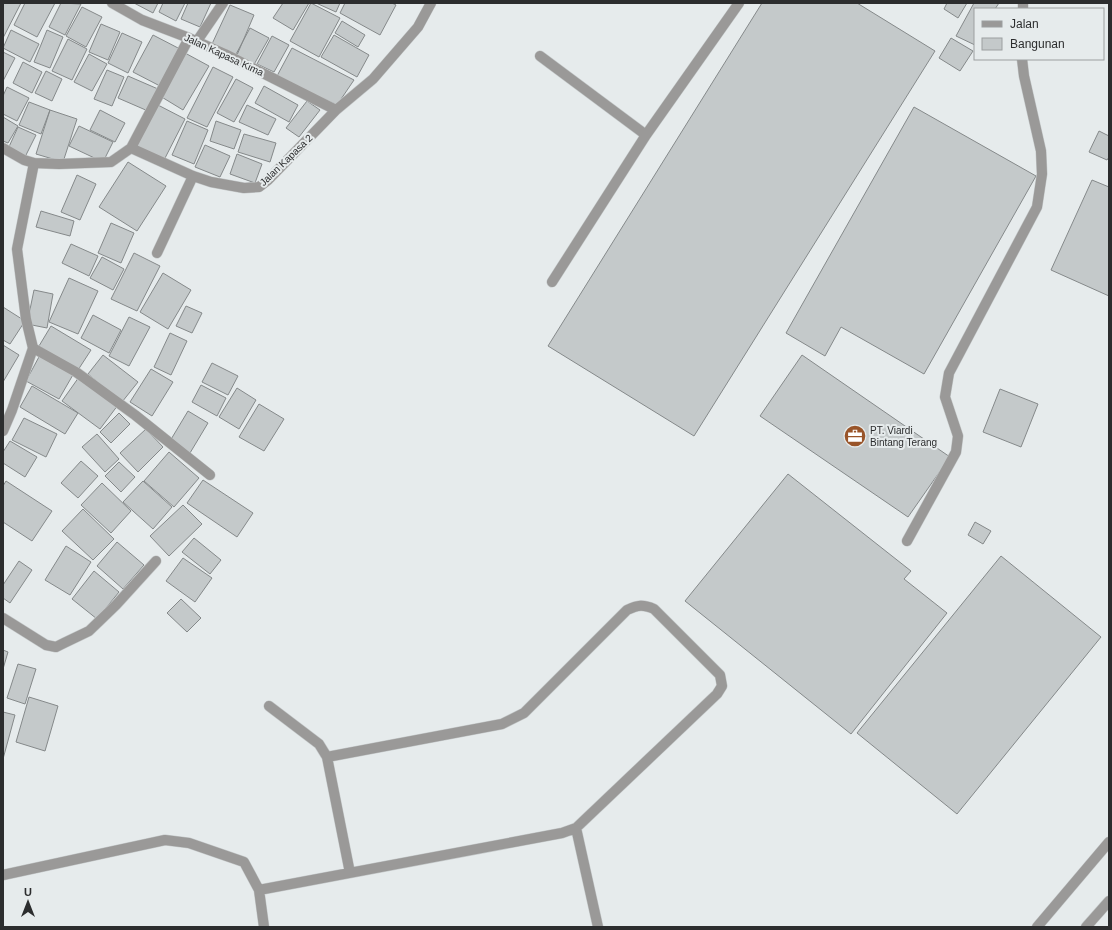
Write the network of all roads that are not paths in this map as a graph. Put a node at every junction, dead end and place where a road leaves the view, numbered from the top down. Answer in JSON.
{"nodes":[{"id":1,"x":112,"y":3,"type":"edge"},
{"id":2,"x":223,"y":3,"type":"edge"},
{"id":3,"x":431,"y":3,"type":"edge"},
{"id":4,"x":739,"y":3,"type":"edge"},
{"id":5,"x":193,"y":39,"type":"junction"},
{"id":6,"x":540,"y":56,"type":"dead end"},
{"id":7,"x":1022,"y":60,"type":"edge"},
{"id":8,"x":336,"y":110,"type":"junction"},
{"id":9,"x":646,"y":135,"type":"junction"},
{"id":10,"x":3,"y":148,"type":"edge"},
{"id":11,"x":131,"y":148,"type":"junction"},
{"id":12,"x":29,"y":161,"type":"junction"},
{"id":13,"x":193,"y":176,"type":"junction"},
{"id":14,"x":157,"y":253,"type":"dead end"},
{"id":15,"x":552,"y":282,"type":"dead end"},
{"id":16,"x":33,"y":348,"type":"junction"},
{"id":17,"x":3,"y":431,"type":"edge"},
{"id":18,"x":210,"y":475,"type":"dead end"},
{"id":19,"x":907,"y":542,"type":"dead end"},
{"id":20,"x":156,"y":561,"type":"dead end"},
{"id":21,"x":3,"y":618,"type":"edge"},
{"id":22,"x":269,"y":706,"type":"dead end"},
{"id":23,"x":327,"y":757,"type":"junction"},
{"id":24,"x":576,"y":828,"type":"junction"},
{"id":25,"x":1109,"y":842,"type":"edge"},
{"id":26,"x":350,"y":873,"type":"junction"},
{"id":27,"x":3,"y":875,"type":"edge"},
{"id":28,"x":259,"y":890,"type":"junction"},
{"id":29,"x":1109,"y":901,"type":"edge"},
{"id":30,"x":264,"y":927,"type":"edge"},
{"id":31,"x":598,"y":927,"type":"edge"},
{"id":32,"x":1037,"y":927,"type":"edge"},
{"id":33,"x":1086,"y":927,"type":"edge"}],
"edges":[{"from":1,"to":5,"type":"street","name":"Jalan Kapasa Kima"},
{"from":2,"to":5,"type":"street"},
{"from":3,"to":8,"type":"street","name":"Jalan Kapasa 2"},
{"from":4,"to":9,"type":"street"},
{"from":5,"to":8,"type":"street","name":"Jalan Kapasa Kima"},
{"from":5,"to":11,"type":"street"},
{"from":6,"to":9,"type":"street"},
{"from":7,"to":19,"type":"street"},
{"from":8,"to":13,"type":"street","name":"Jalan Kapasa 2"},
{"from":9,"to":15,"type":"street"},
{"from":10,"to":12,"type":"street"},
{"from":11,"to":12,"type":"street"},
{"from":11,"to":13,"type":"street","name":"Jalan Kapasa 2"},
{"from":12,"to":16,"type":"street"},
{"from":13,"to":14,"type":"street"},
{"from":16,"to":17,"type":"street"},
{"from":16,"to":18,"type":"street"},
{"from":20,"to":21,"type":"street"},
{"from":22,"to":23,"type":"street"},
{"from":23,"to":24,"type":"street"},
{"from":23,"to":26,"type":"street"},
{"from":24,"to":26,"type":"street"},
{"from":24,"to":31,"type":"street"},
{"from":25,"to":32,"type":"street"},
{"from":26,"to":28,"type":"street"},
{"from":27,"to":28,"type":"street"},
{"from":28,"to":30,"type":"street"},
{"from":29,"to":33,"type":"street"}]}
